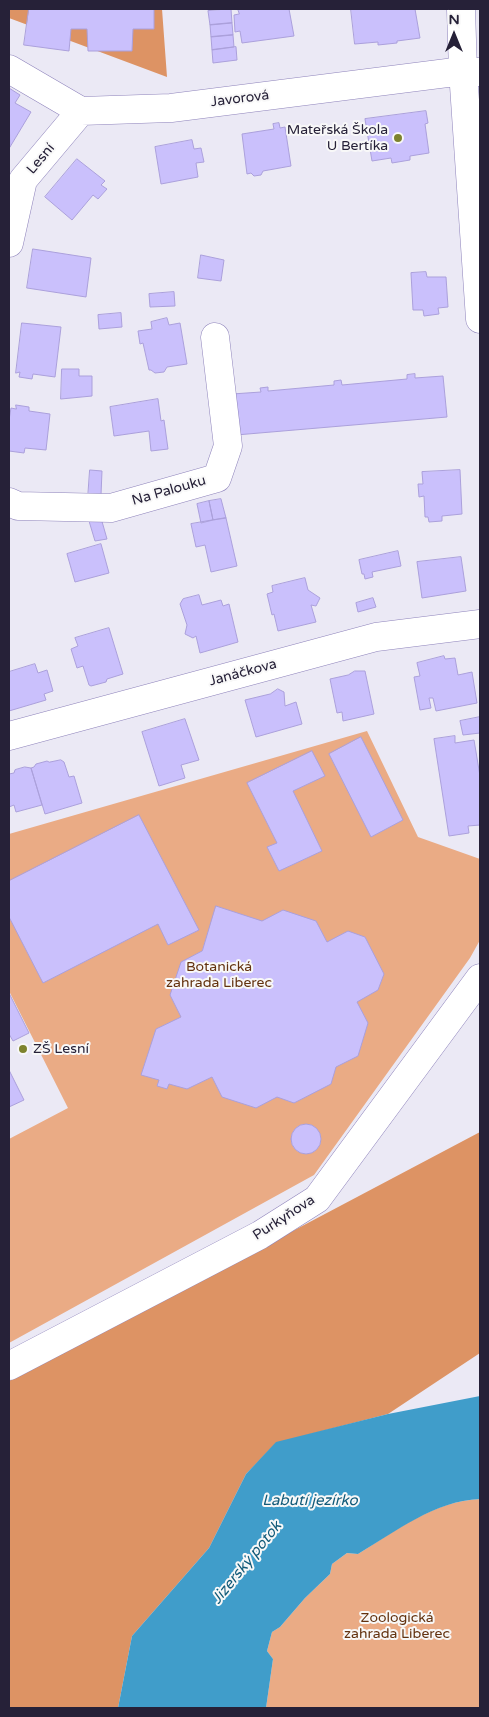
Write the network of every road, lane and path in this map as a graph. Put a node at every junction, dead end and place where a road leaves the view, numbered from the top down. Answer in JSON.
{"nodes":[{"id":1,"x":461,"y":9,"type":"edge"},
{"id":2,"x":9,"y":69,"type":"edge"},
{"id":3,"x":472,"y":71,"type":"edge"},
{"id":4,"x":81,"y":111,"type":"junction"},
{"id":5,"x":9,"y":243,"type":"edge"},
{"id":6,"x":480,"y":319,"type":"edge"},
{"id":7,"x":215,"y":337,"type":"dead end"},
{"id":8,"x":9,"y":502,"type":"edge"},
{"id":9,"x":480,"y":624,"type":"edge"},
{"id":10,"x":9,"y":736,"type":"edge"},
{"id":11,"x":480,"y":978,"type":"edge"},
{"id":12,"x":9,"y":1366,"type":"edge"}],
"edges":[{"from":1,"to":3,"type":"street"},
{"from":2,"to":4,"type":"street"},
{"from":3,"to":4,"type":"street","name":"Javorová"},
{"from":3,"to":6,"type":"street"},
{"from":4,"to":5,"type":"street","name":"Lesní"},
{"from":7,"to":8,"type":"street","name":"Na Palouku"},
{"from":9,"to":10,"type":"street","name":"Janáčkova"},
{"from":11,"to":12,"type":"street","name":"Purkyňova"}]}
